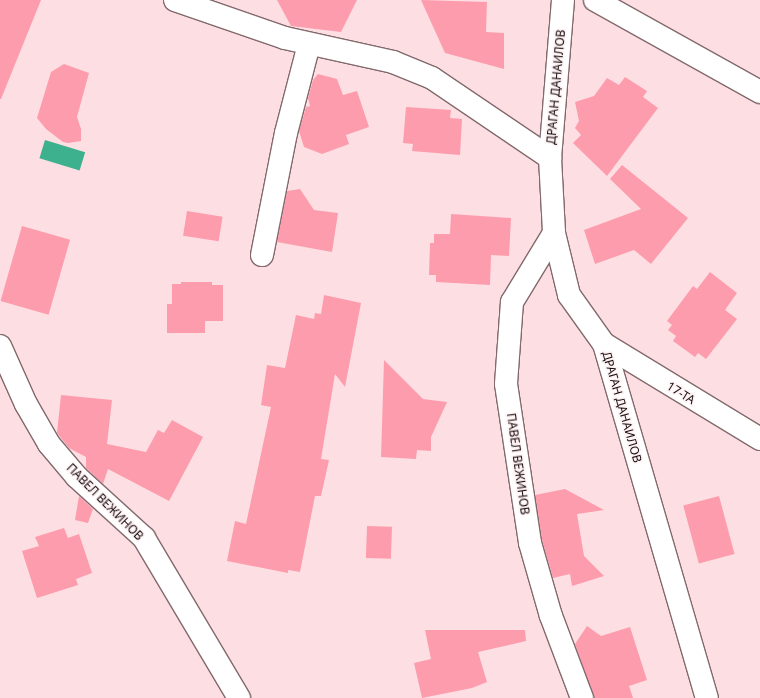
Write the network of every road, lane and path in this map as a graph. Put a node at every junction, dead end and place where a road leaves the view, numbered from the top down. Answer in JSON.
{"nodes":[{"id":1,"x":175,"y":0,"type":"edge"},
{"id":2,"x":563,"y":0,"type":"edge"},
{"id":3,"x":595,"y":0,"type":"edge"},
{"id":4,"x":308,"y":44,"type":"junction"},
{"id":5,"x":760,"y":92,"type":"edge"},
{"id":6,"x":550,"y":158,"type":"junction"},
{"id":7,"x":554,"y":233,"type":"junction"},
{"id":8,"x":262,"y":255,"type":"dead end"},
{"id":9,"x":604,"y":344,"type":"junction"},
{"id":10,"x":0,"y":346,"type":"edge"},
{"id":11,"x":760,"y":440,"type":"edge"},
{"id":12,"x":239,"y":698,"type":"edge"},
{"id":13,"x":582,"y":698,"type":"edge"},
{"id":14,"x":707,"y":698,"type":"edge"}],
"edges":[{"from":1,"to":4,"type":"street"},
{"from":2,"to":6,"type":"street","name":"ДРАГАН ДАНАИЛОВ"},
{"from":3,"to":5,"type":"street"},
{"from":4,"to":6,"type":"street"},
{"from":4,"to":8,"type":"street"},
{"from":6,"to":7,"type":"street","name":"ДРАГАН ДАНАИЛОВ"},
{"from":7,"to":9,"type":"street","name":"ДРАГАН ДАНАИЛОВ"},
{"from":7,"to":13,"type":"street","name":"ПАВЕЛ ВЕЖИНОВ"},
{"from":9,"to":11,"type":"street","name":"17-ТА"},
{"from":9,"to":14,"type":"street","name":"ДРАГАН ДАНАИЛОВ"},
{"from":10,"to":12,"type":"street","name":"ПАВЕЛ ВЕЖИНОВ"}]}
